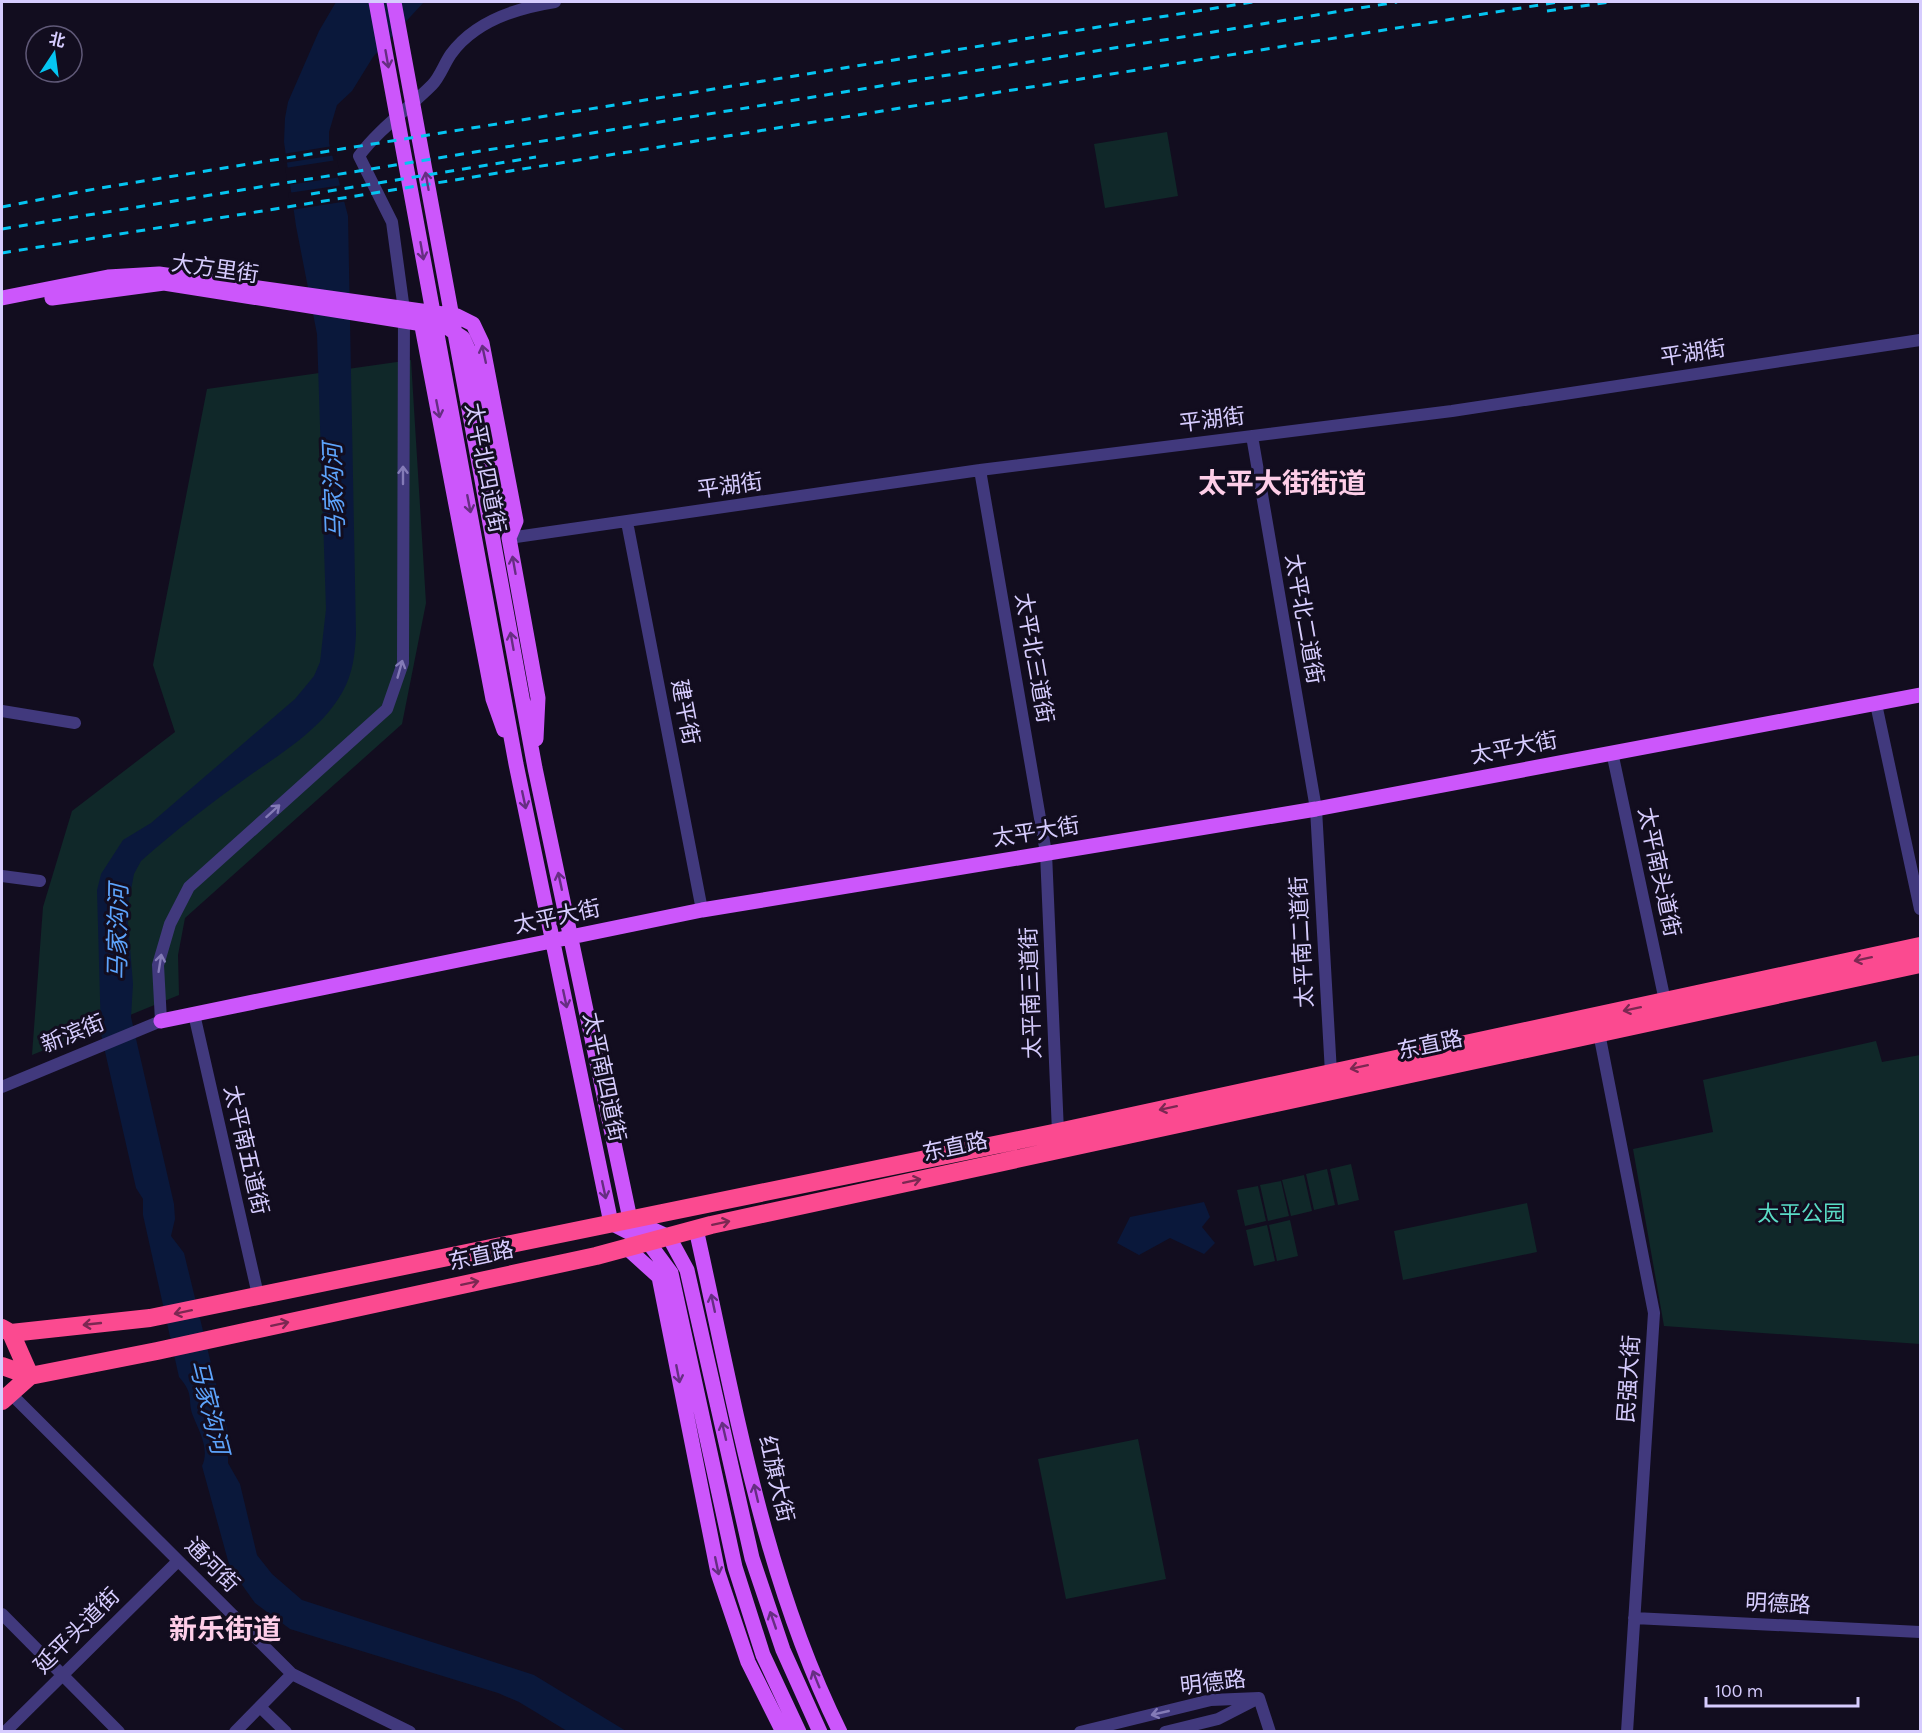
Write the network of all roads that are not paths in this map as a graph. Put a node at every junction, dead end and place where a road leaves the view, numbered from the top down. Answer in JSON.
{"nodes":[{"id":1,"x":376,"y":2,"type":"edge"},
{"id":2,"x":394,"y":2,"type":"edge"},
{"id":3,"x":555,"y":2,"type":"edge"},
{"id":4,"x":277,"y":295,"type":"junction"},
{"id":5,"x":2,"y":298,"type":"edge"},
{"id":6,"x":2,"y":308,"type":"edge"},
{"id":7,"x":404,"y":314,"type":"junction"},
{"id":8,"x":421,"y":317,"type":"junction"},
{"id":9,"x":1920,"y":340,"type":"edge"},
{"id":10,"x":1252,"y":436,"type":"junction"},
{"id":11,"x":980,"y":470,"type":"junction"},
{"id":12,"x":627,"y":522,"type":"junction"},
{"id":13,"x":509,"y":538,"type":"junction"},
{"id":14,"x":1920,"y":695,"type":"edge"},
{"id":15,"x":1876,"y":704,"type":"junction"},
{"id":16,"x":2,"y":711,"type":"edge"},
{"id":17,"x":75,"y":723,"type":"dead end"},
{"id":18,"x":1612,"y":752,"type":"junction"},
{"id":19,"x":516,"y":764,"type":"junction"},
{"id":20,"x":535,"y":768,"type":"junction"},
{"id":21,"x":1316,"y":809,"type":"junction"},
{"id":22,"x":1047,"y":853,"type":"junction"},
{"id":23,"x":2,"y":876,"type":"edge"},
{"id":24,"x":40,"y":881,"type":"dead end"},
{"id":25,"x":1920,"y":909,"type":"edge"},
{"id":26,"x":702,"y":910,"type":"junction"},
{"id":27,"x":572,"y":938,"type":"junction"},
{"id":28,"x":553,"y":941,"type":"junction"},
{"id":29,"x":1920,"y":946,"type":"edge"},
{"id":30,"x":1920,"y":964,"type":"edge"},
{"id":31,"x":1665,"y":1001,"type":"junction"},
{"id":32,"x":194,"y":1014,"type":"junction"},
{"id":33,"x":161,"y":1021,"type":"junction"},
{"id":34,"x":1599,"y":1033,"type":"junction"},
{"id":35,"x":1331,"y":1073,"type":"junction"},
{"id":36,"x":2,"y":1087,"type":"edge"},
{"id":37,"x":1058,"y":1132,"type":"junction"},
{"id":38,"x":630,"y":1219,"type":"junction"},
{"id":39,"x":611,"y":1223,"type":"junction"},
{"id":40,"x":696,"y":1229,"type":"junction"},
{"id":41,"x":669,"y":1237,"type":"junction"},
{"id":42,"x":648,"y":1242,"type":"junction"},
{"id":43,"x":627,"y":1248,"type":"junction"},
{"id":44,"x":258,"y":1295,"type":"junction"},
{"id":45,"x":5,"y":1335,"type":"edge"},
{"id":46,"x":2,"y":1366,"type":"edge"},
{"id":47,"x":30,"y":1376,"type":"junction"},
{"id":48,"x":6,"y":1397,"type":"edge"},
{"id":49,"x":178,"y":1561,"type":"junction"},
{"id":50,"x":2,"y":1614,"type":"edge"},
{"id":51,"x":1634,"y":1618,"type":"junction"},
{"id":52,"x":1920,"y":1632,"type":"edge"},
{"id":53,"x":291,"y":1674,"type":"junction"},
{"id":54,"x":63,"y":1675,"type":"junction"},
{"id":55,"x":1259,"y":1698,"type":"junction"},
{"id":56,"x":260,"y":1707,"type":"junction"},
{"id":57,"x":5,"y":1731,"type":"edge"},
{"id":58,"x":119,"y":1731,"type":"edge"},
{"id":59,"x":235,"y":1731,"type":"edge"},
{"id":60,"x":286,"y":1731,"type":"edge"},
{"id":61,"x":410,"y":1731,"type":"edge"},
{"id":62,"x":783,"y":1731,"type":"edge"},
{"id":63,"x":799,"y":1731,"type":"edge"},
{"id":64,"x":820,"y":1731,"type":"edge"},
{"id":65,"x":840,"y":1731,"type":"edge"},
{"id":66,"x":1080,"y":1731,"type":"edge"},
{"id":67,"x":1165,"y":1731,"type":"edge"},
{"id":68,"x":1270,"y":1731,"type":"edge"},
{"id":69,"x":1627,"y":1731,"type":"edge"}],
"edges":[{"from":1,"to":19,"type":"main road","name":"太平北四道街","one_way":true},
{"from":20,"to":2,"type":"main road","name":"太平北四道街","one_way":true},
{"from":3,"to":7,"type":"street"},
{"from":4,"to":5,"type":"main road","name":"大方里街"},
{"from":4,"to":6,"type":"main road","name":"大方里街"},
{"from":4,"to":7,"type":"main road","name":"大方里街"},
{"from":7,"to":8,"type":"main road","name":"大方里街"},
{"from":33,"to":7,"type":"street","one_way":true},
{"from":8,"to":13,"type":"main road","name":"大方里街"},
{"from":8,"to":19,"type":"main road","one_way":true},
{"from":9,"to":10,"type":"street","name":"平湖街"},
{"from":10,"to":11,"type":"street","name":"平湖街"},
{"from":10,"to":21,"type":"street","name":"太平北二道街"},
{"from":11,"to":12,"type":"street","name":"平湖街"},
{"from":11,"to":22,"type":"street","name":"太平北三道街"},
{"from":12,"to":13,"type":"street","name":"平湖街"},
{"from":12,"to":26,"type":"street","name":"建平街"},
{"from":20,"to":13,"type":"main road","name":"大方里街","one_way":true},
{"from":14,"to":15,"type":"main road","name":"太平大街"},
{"from":15,"to":18,"type":"main road","name":"太平大街"},
{"from":15,"to":25,"type":"street"},
{"from":16,"to":17,"type":"street"},
{"from":18,"to":21,"type":"main road","name":"太平大街"},
{"from":18,"to":31,"type":"street","name":"太平南头道街"},
{"from":19,"to":28,"type":"main road","name":"太平北四道街","one_way":true},
{"from":27,"to":20,"type":"main road","name":"太平北四道街","one_way":true},
{"from":21,"to":22,"type":"main road","name":"太平大街"},
{"from":21,"to":35,"type":"street","name":"太平南二道街"},
{"from":22,"to":26,"type":"main road","name":"太平大街"},
{"from":22,"to":37,"type":"street","name":"太平南三道街"},
{"from":23,"to":24,"type":"street"},
{"from":26,"to":27,"type":"main road","name":"太平大街"},
{"from":27,"to":28,"type":"main road","name":"太平大街"},
{"from":27,"to":38,"type":"main road","name":"太平南四道街"},
{"from":28,"to":32,"type":"main road","name":"太平大街"},
{"from":28,"to":39,"type":"main road","name":"太平南四道街","one_way":true},
{"from":29,"to":31,"type":"highway","name":"东直路","one_way":true},
{"from":30,"to":34,"type":"highway","name":"东直路"},
{"from":31,"to":35,"type":"highway","name":"东直路","one_way":true},
{"from":32,"to":33,"type":"main road","name":"太平大街"},
{"from":32,"to":44,"type":"street","name":"太平南五道街"},
{"from":33,"to":36,"type":"street","name":"新滨街"},
{"from":40,"to":34,"type":"highway","name":"东直路","one_way":true},
{"from":34,"to":51,"type":"street","name":"民强大街"},
{"from":35,"to":37,"type":"highway","name":"东直路","one_way":true},
{"from":37,"to":38,"type":"highway","name":"东直路"},
{"from":38,"to":39,"type":"highway","name":"东直路"},
{"from":38,"to":41,"type":"main road"},
{"from":39,"to":42,"type":"main road"},
{"from":39,"to":44,"type":"highway","name":"东直路"},
{"from":40,"to":41,"type":"highway","name":"东直路"},
{"from":65,"to":40,"type":"main road","name":"红旗大街","one_way":true},
{"from":41,"to":42,"type":"highway","name":"东直路"},
{"from":64,"to":41,"type":"main road","name":"红旗大街","one_way":true},
{"from":42,"to":43,"type":"highway","name":"东直路"},
{"from":42,"to":63,"type":"main road"},
{"from":47,"to":43,"type":"highway","name":"东直路","one_way":true},
{"from":43,"to":62,"type":"main road","one_way":true},
{"from":44,"to":45,"type":"highway","name":"东直路","one_way":true},
{"from":45,"to":47,"type":"highway"},
{"from":46,"to":47,"type":"highway"},
{"from":47,"to":48,"type":"highway"},
{"from":48,"to":49,"type":"street","name":"通河街"},
{"from":49,"to":53,"type":"street","name":"通河街"},
{"from":49,"to":54,"type":"street","name":"延平头道街"},
{"from":50,"to":54,"type":"street"},
{"from":51,"to":52,"type":"street","name":"明德路"},
{"from":51,"to":69,"type":"street","name":"民强大街"},
{"from":53,"to":56,"type":"street"},
{"from":53,"to":61,"type":"street","name":"通河街"},
{"from":54,"to":57,"type":"street","name":"延平头道街"},
{"from":54,"to":58,"type":"street"},
{"from":55,"to":66,"type":"street","name":"明德路","one_way":true},
{"from":55,"to":67,"type":"street","name":"明德路"},
{"from":55,"to":68,"type":"street"},
{"from":56,"to":59,"type":"street"},
{"from":56,"to":60,"type":"street"}]}
